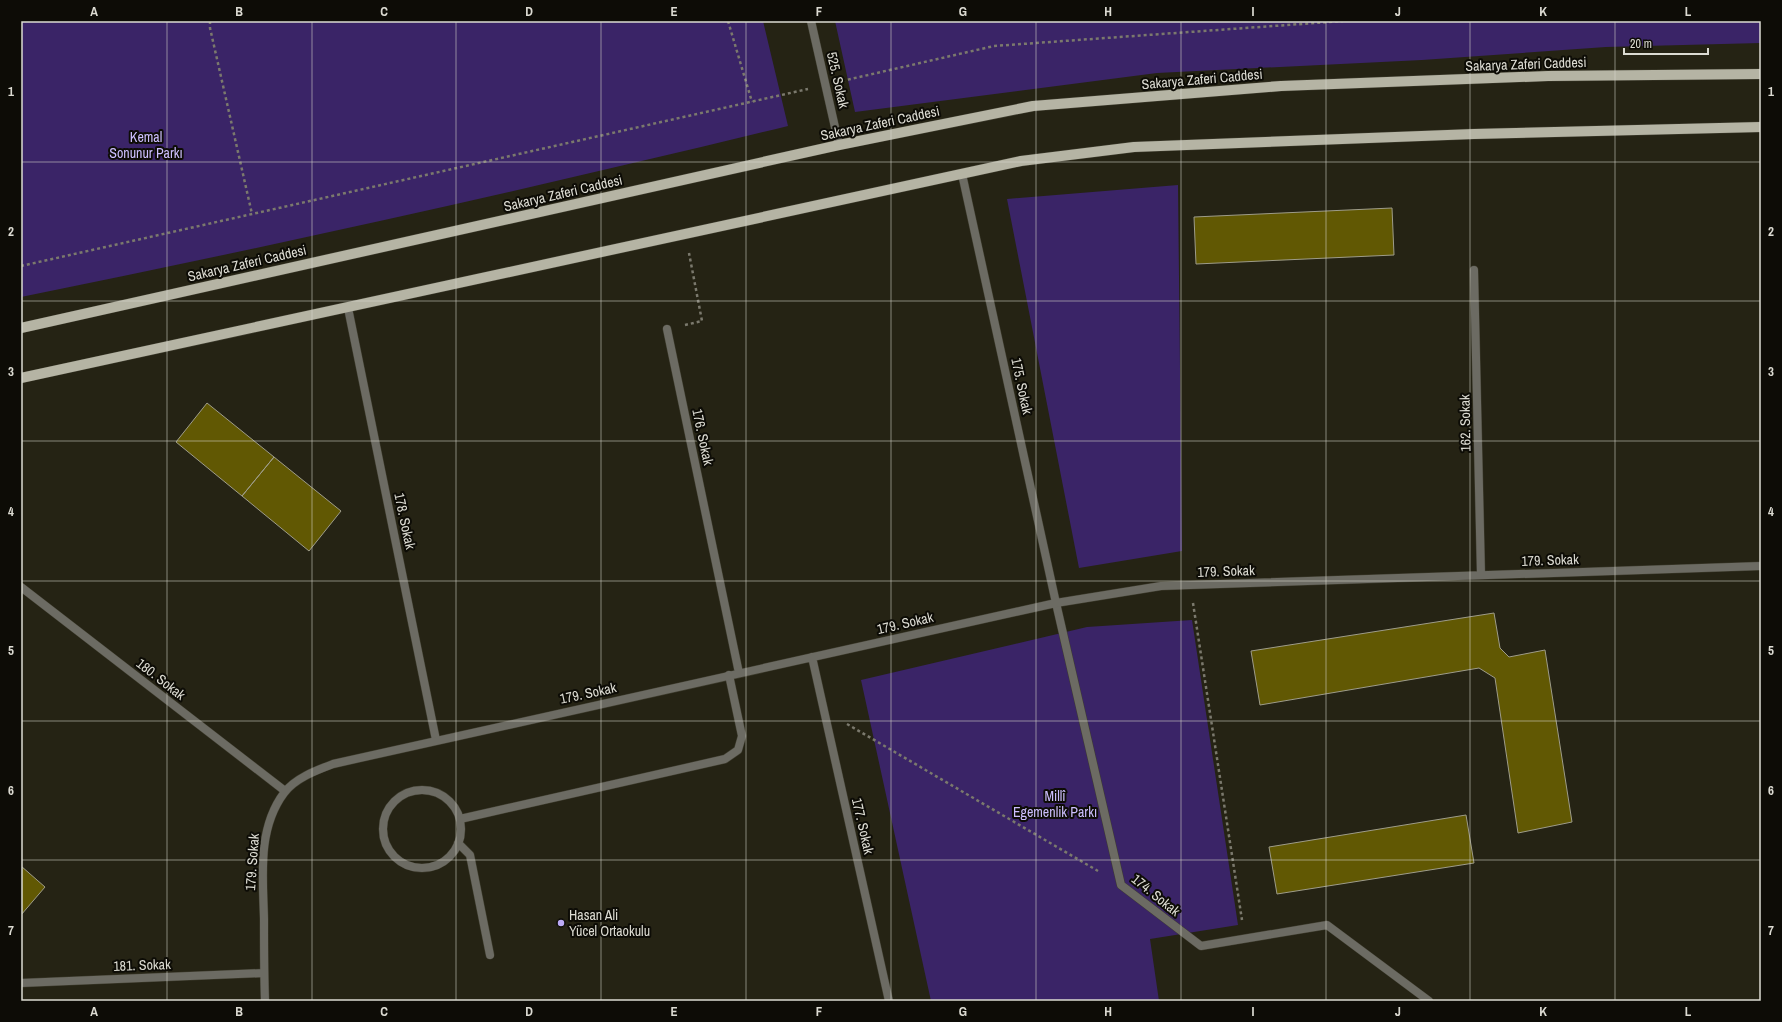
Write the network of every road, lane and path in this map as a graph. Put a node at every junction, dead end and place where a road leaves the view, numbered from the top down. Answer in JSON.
{"nodes":[{"id":1,"x":210,"y":21,"type":"edge"},
{"id":2,"x":728,"y":21,"type":"edge"},
{"id":3,"x":811,"y":21,"type":"edge"},
{"id":4,"x":1273,"y":21,"type":"edge"},
{"id":5,"x":1343,"y":21,"type":"edge"},
{"id":6,"x":1274,"y":26,"type":"junction"},
{"id":7,"x":1761,"y":74,"type":"edge"},
{"id":8,"x":825,"y":85,"type":"junction"},
{"id":9,"x":752,"y":102,"type":"junction"},
{"id":10,"x":1761,"y":127,"type":"edge"},
{"id":11,"x":839,"y":145,"type":"junction"},
{"id":12,"x":962,"y":174,"type":"junction"},
{"id":13,"x":252,"y":214,"type":"junction"},
{"id":14,"x":686,"y":234,"type":"junction"},
{"id":15,"x":21,"y":266,"type":"edge"},
{"id":16,"x":1474,"y":270,"type":"dead end"},
{"id":17,"x":348,"y":308,"type":"junction"},
{"id":18,"x":21,"y":328,"type":"edge"},
{"id":19,"x":667,"y":329,"type":"joint"},
{"id":20,"x":21,"y":378,"type":"edge"},
{"id":21,"x":1761,"y":566,"type":"edge"},
{"id":22,"x":1481,"y":575,"type":"junction"},
{"id":23,"x":1190,"y":585,"type":"junction"},
{"id":24,"x":21,"y":587,"type":"edge"},
{"id":25,"x":1056,"y":603,"type":"junction"},
{"id":26,"x":812,"y":657,"type":"junction"},
{"id":27,"x":739,"y":673,"type":"junction"},
{"id":28,"x":729,"y":675,"type":"junction"},
{"id":29,"x":824,"y":710,"type":"junction"},
{"id":30,"x":436,"y":740,"type":"junction"},
{"id":31,"x":285,"y":791,"type":"junction"},
{"id":32,"x":460,"y":819,"type":"junction"},
{"id":33,"x":458,"y":843,"type":"junction"},
{"id":34,"x":1121,"y":885,"type":"junction"},
{"id":35,"x":1245,"y":939,"type":"junction"},
{"id":36,"x":490,"y":955,"type":"dead end"},
{"id":37,"x":264,"y":973,"type":"junction"},
{"id":38,"x":21,"y":983,"type":"edge"},
{"id":39,"x":264,"y":1001,"type":"edge"},
{"id":40,"x":889,"y":1001,"type":"edge"},
{"id":41,"x":1429,"y":1001,"type":"edge"}],
"edges":[{"from":1,"to":13,"type":"path"},
{"from":2,"to":9,"type":"path"},
{"from":3,"to":8,"type":"street","name":"525. Sokak"},
{"from":4,"to":6,"type":"path"},
{"from":5,"to":6,"type":"path"},
{"from":6,"to":8,"type":"path"},
{"from":7,"to":11,"type":"main road","name":"Sakarya Zaferi Caddesi"},
{"from":8,"to":9,"type":"path"},
{"from":8,"to":11,"type":"street","name":"525. Sokak"},
{"from":9,"to":13,"type":"path"},
{"from":10,"to":12,"type":"main road"},
{"from":11,"to":18,"type":"main road","name":"Sakarya Zaferi Caddesi"},
{"from":12,"to":14,"type":"main road"},
{"from":12,"to":25,"type":"street","name":"175. Sokak"},
{"from":13,"to":15,"type":"path"},
{"from":14,"to":17,"type":"main road"},
{"from":14,"to":19,"type":"path"},
{"from":16,"to":22,"type":"street","name":"162. Sokak"},
{"from":17,"to":20,"type":"main road"},
{"from":17,"to":30,"type":"street","name":"178. Sokak"},
{"from":19,"to":27,"type":"street","name":"176. Sokak"},
{"from":21,"to":22,"type":"street","name":"179. Sokak"},
{"from":22,"to":23,"type":"street","name":"179. Sokak"},
{"from":23,"to":25,"type":"street","name":"179. Sokak"},
{"from":23,"to":35,"type":"path"},
{"from":24,"to":31,"type":"street","name":"180. Sokak"},
{"from":25,"to":26,"type":"street","name":"179. Sokak"},
{"from":25,"to":34,"type":"street","name":"174. Sokak"},
{"from":26,"to":27,"type":"street","name":"179. Sokak"},
{"from":26,"to":29,"type":"street","name":"177. Sokak"},
{"from":27,"to":28,"type":"street","name":"179. Sokak"},
{"from":28,"to":30,"type":"street","name":"179. Sokak"},
{"from":28,"to":32,"type":"street"},
{"from":29,"to":34,"type":"path"},
{"from":29,"to":40,"type":"street","name":"177. Sokak"},
{"from":30,"to":31,"type":"street","name":"179. Sokak"},
{"from":31,"to":37,"type":"street","name":"179. Sokak"},
{"from":32,"to":33,"type":"street"},
{"from":32,"to":33,"type":"street"},
{"from":33,"to":36,"type":"street"},
{"from":34,"to":35,"type":"street","name":"174. Sokak"},
{"from":35,"to":41,"type":"street","name":"174. Sokak"},
{"from":37,"to":38,"type":"street","name":"181. Sokak"},
{"from":37,"to":39,"type":"street","name":"179. Sokak"}]}
